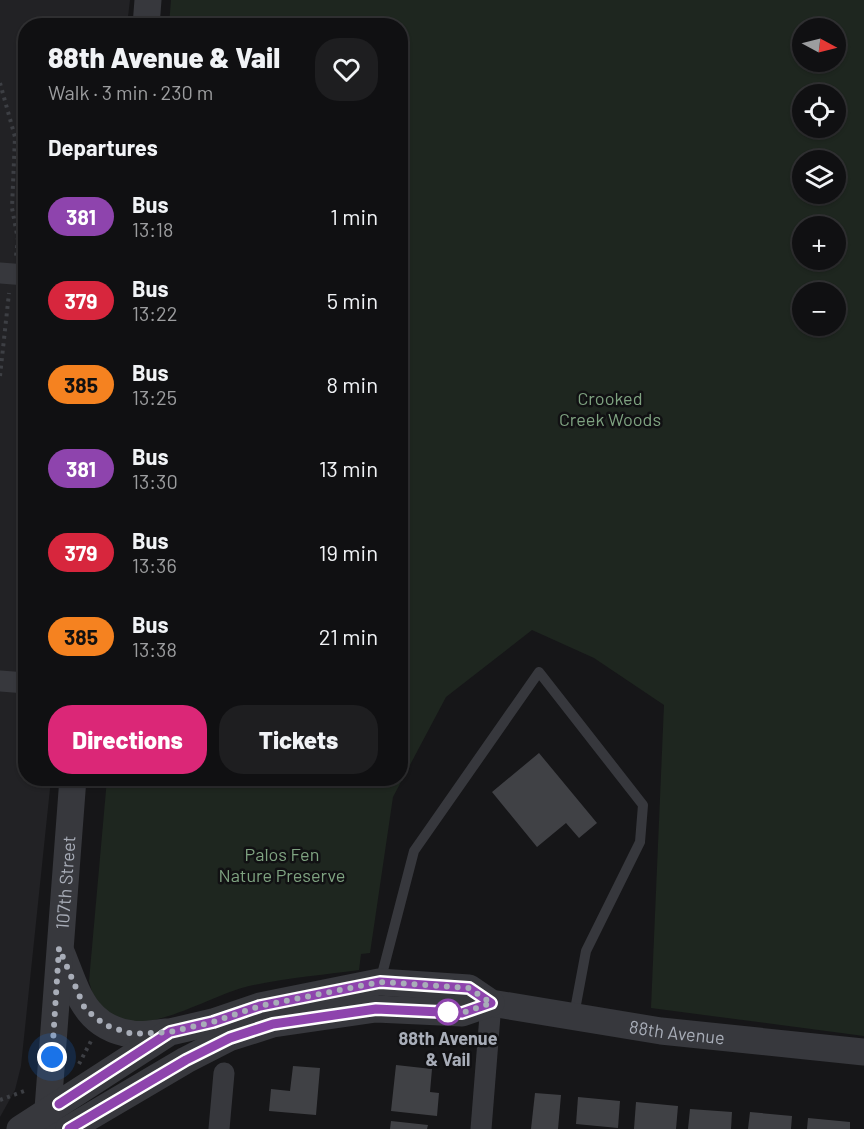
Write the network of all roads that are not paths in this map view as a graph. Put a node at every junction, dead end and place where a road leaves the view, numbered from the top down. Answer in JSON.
{"nodes":[{"id":1,"x":148,"y":0,"type":"edge"},
{"id":2,"x":147,"y":18,"type":"edge"},
{"id":3,"x":0,"y":681,"type":"edge"},
{"id":4,"x":18,"y":682,"type":"edge"},
{"id":5,"x":73,"y":786,"type":"edge"},
{"id":6,"x":59,"y":948,"type":"junction"},
{"id":7,"x":380,"y":982,"type":"junction"},
{"id":8,"x":491,"y":1003,"type":"junction"},
{"id":9,"x":574,"y":1017,"type":"junction"},
{"id":10,"x":170,"y":1032,"type":"junction"},
{"id":11,"x":864,"y":1052,"type":"edge"},
{"id":12,"x":224,"y":1073,"type":"dead end"},
{"id":13,"x":47,"y":1121,"type":"edge"},
{"id":14,"x":20,"y":1129,"type":"edge"},
{"id":15,"x":69,"y":1129,"type":"edge"},
{"id":16,"x":219,"y":1129,"type":"edge"},
{"id":17,"x":481,"y":1129,"type":"edge"}],
"edges":[{"from":1,"to":2,"type":"street"},
{"from":3,"to":4,"type":"street"},
{"from":5,"to":6,"type":"street","name":"107th Street"},
{"from":6,"to":10,"type":"street"},
{"from":6,"to":13,"type":"street","name":"107th Street"},
{"from":7,"to":8,"type":"street","name":"88th Avenue"},
{"from":7,"to":9,"type":"lane"},
{"from":7,"to":10,"type":"street","name":"88th Avenue"},
{"from":8,"to":9,"type":"street","name":"88th Avenue"},
{"from":8,"to":15,"type":"street","name":"88th Avenue"},
{"from":8,"to":17,"type":"street"},
{"from":9,"to":11,"type":"street","name":"88th Avenue"},
{"from":10,"to":13,"type":"street","name":"88th Avenue"},
{"from":12,"to":16,"type":"street"},
{"from":13,"to":14,"type":"street","name":"88th Avenue"}]}
